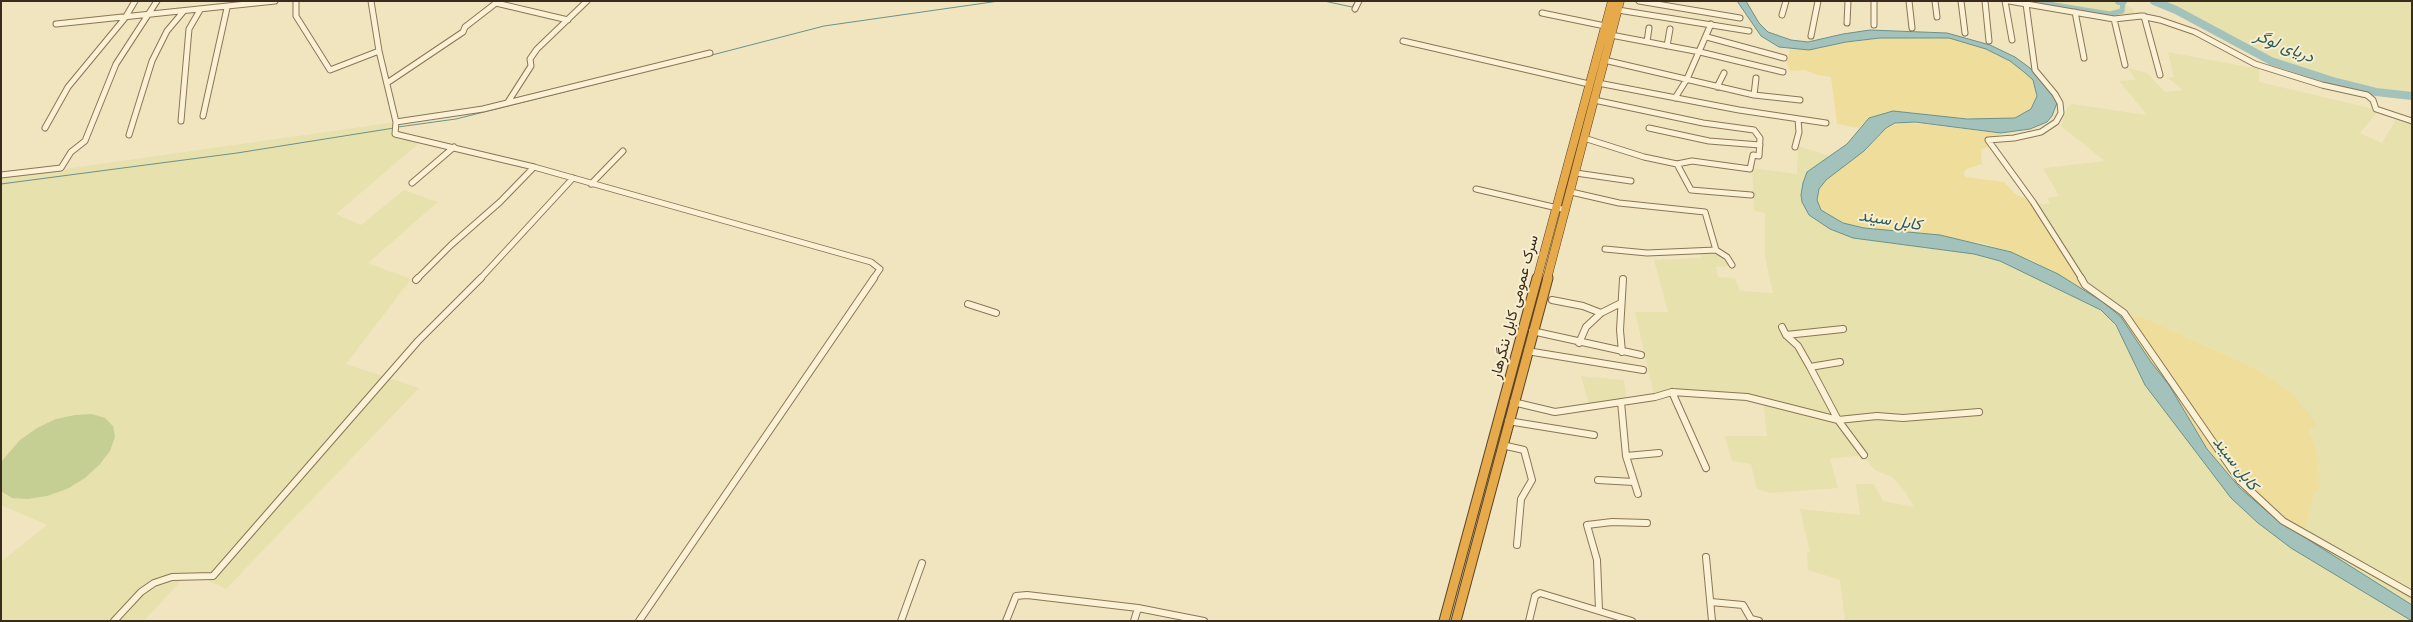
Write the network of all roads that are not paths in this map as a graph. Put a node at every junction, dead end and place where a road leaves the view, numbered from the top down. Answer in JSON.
{"nodes":[{"id":1,"x":135,"y":1,"type":"edge"},
{"id":2,"x":157,"y":1,"type":"edge"},
{"id":3,"x":275,"y":1,"type":"edge"},
{"id":4,"x":296,"y":1,"type":"edge"},
{"id":5,"x":371,"y":1,"type":"edge"},
{"id":6,"x":586,"y":1,"type":"edge"},
{"id":7,"x":1359,"y":1,"type":"edge"},
{"id":8,"x":1612,"y":1,"type":"edge"},
{"id":9,"x":1639,"y":1,"type":"edge"},
{"id":10,"x":1786,"y":1,"type":"edge"},
{"id":11,"x":1818,"y":1,"type":"edge"},
{"id":12,"x":1848,"y":1,"type":"edge"},
{"id":13,"x":1874,"y":1,"type":"edge"},
{"id":14,"x":1909,"y":1,"type":"edge"},
{"id":15,"x":1935,"y":1,"type":"edge"},
{"id":16,"x":1961,"y":1,"type":"edge"},
{"id":17,"x":1985,"y":1,"type":"edge"},
{"id":18,"x":2007,"y":1,"type":"edge"},
{"id":19,"x":2026,"y":4,"type":"junction"},
{"id":20,"x":1619,"y":5,"type":"edge"},
{"id":21,"x":227,"y":8,"type":"junction"},
{"id":22,"x":1355,"y":9,"type":"dead end"},
{"id":23,"x":200,"y":10,"type":"junction"},
{"id":24,"x":183,"y":12,"type":"junction"},
{"id":25,"x":2075,"y":12,"type":"junction"},
{"id":26,"x":151,"y":13,"type":"junction"},
{"id":27,"x":1542,"y":13,"type":"dead end"},
{"id":28,"x":1782,"y":15,"type":"dead end"},
{"id":29,"x":2144,"y":16,"type":"junction"},
{"id":30,"x":1937,"y":17,"type":"dead end"},
{"id":31,"x":125,"y":18,"type":"junction"},
{"id":32,"x":1740,"y":18,"type":"dead end"},
{"id":33,"x":2114,"y":19,"type":"junction"},
{"id":34,"x":568,"y":20,"type":"junction"},
{"id":35,"x":1847,"y":23,"type":"dead end"},
{"id":36,"x":56,"y":24,"type":"dead end"},
{"id":37,"x":1712,"y":24,"type":"junction"},
{"id":38,"x":1874,"y":25,"type":"dead end"},
{"id":39,"x":1605,"y":26,"type":"junction"},
{"id":40,"x":1649,"y":28,"type":"dead end"},
{"id":41,"x":1912,"y":28,"type":"dead end"},
{"id":42,"x":1670,"y":29,"type":"dead end"},
{"id":43,"x":1749,"y":31,"type":"dead end"},
{"id":44,"x":1965,"y":33,"type":"dead end"},
{"id":45,"x":1611,"y":35,"type":"junction"},
{"id":46,"x":1811,"y":36,"type":"dead end"},
{"id":47,"x":1707,"y":37,"type":"junction"},
{"id":48,"x":2012,"y":40,"type":"dead end"},
{"id":49,"x":1403,"y":41,"type":"dead end"},
{"id":50,"x":1989,"y":41,"type":"dead end"},
{"id":51,"x":1646,"y":42,"type":"junction"},
{"id":52,"x":1667,"y":46,"type":"junction"},
{"id":53,"x":379,"y":51,"type":"junction"},
{"id":54,"x":1700,"y":52,"type":"junction"},
{"id":55,"x":710,"y":53,"type":"dead end"},
{"id":56,"x":1784,"y":58,"type":"dead end"},
{"id":57,"x":2084,"y":58,"type":"dead end"},
{"id":58,"x":1604,"y":60,"type":"junction"},
{"id":59,"x":2125,"y":65,"type":"dead end"},
{"id":60,"x":1783,"y":72,"type":"dead end"},
{"id":61,"x":1724,"y":73,"type":"dead end"},
{"id":62,"x":2160,"y":75,"type":"dead end"},
{"id":63,"x":1756,"y":78,"type":"dead end"},
{"id":64,"x":1687,"y":80,"type":"junction"},
{"id":65,"x":387,"y":83,"type":"junction"},
{"id":66,"x":1594,"y":83,"type":"junction"},
{"id":67,"x":1716,"y":87,"type":"junction"},
{"id":68,"x":1754,"y":95,"type":"junction"},
{"id":69,"x":1675,"y":98,"type":"junction"},
{"id":70,"x":1594,"y":100,"type":"junction"},
{"id":71,"x":1800,"y":100,"type":"dead end"},
{"id":72,"x":508,"y":102,"type":"junction"},
{"id":73,"x":203,"y":116,"type":"dead end"},
{"id":74,"x":1798,"y":120,"type":"junction"},
{"id":75,"x":182,"y":121,"type":"dead end"},
{"id":76,"x":2412,"y":121,"type":"edge"},
{"id":77,"x":396,"y":122,"type":"junction"},
{"id":78,"x":1826,"y":123,"type":"dead end"},
{"id":79,"x":45,"y":128,"type":"dead end"},
{"id":80,"x":1649,"y":128,"type":"dead end"},
{"id":81,"x":129,"y":135,"type":"dead end"},
{"id":82,"x":1584,"y":138,"type":"junction"},
{"id":83,"x":1760,"y":146,"type":"junction"},
{"id":84,"x":454,"y":147,"type":"junction"},
{"id":85,"x":1795,"y":147,"type":"dead end"},
{"id":86,"x":623,"y":151,"type":"dead end"},
{"id":87,"x":1676,"y":164,"type":"junction"},
{"id":88,"x":534,"y":167,"type":"junction"},
{"id":89,"x":1576,"y":173,"type":"junction"},
{"id":90,"x":1,"y":175,"type":"edge"},
{"id":91,"x":573,"y":178,"type":"junction"},
{"id":92,"x":1631,"y":181,"type":"dead end"},
{"id":93,"x":412,"y":183,"type":"dead end"},
{"id":94,"x":592,"y":184,"type":"junction"},
{"id":95,"x":1476,"y":189,"type":"dead end"},
{"id":96,"x":1571,"y":192,"type":"junction"},
{"id":97,"x":1751,"y":195,"type":"dead end"},
{"id":98,"x":1561,"y":209,"type":"junction"},
{"id":99,"x":1605,"y":249,"type":"dead end"},
{"id":100,"x":1716,"y":250,"type":"junction"},
{"id":101,"x":1732,"y":265,"type":"dead end"},
{"id":102,"x":1623,"y":279,"type":"dead end"},
{"id":103,"x":416,"y":280,"type":"dead end"},
{"id":104,"x":1552,"y":300,"type":"dead end"},
{"id":105,"x":1622,"y":303,"type":"junction"},
{"id":106,"x":968,"y":304,"type":"dead end"},
{"id":107,"x":996,"y":313,"type":"dead end"},
{"id":108,"x":1602,"y":313,"type":"junction"},
{"id":109,"x":1782,"y":327,"type":"dead end"},
{"id":110,"x":1843,"y":329,"type":"dead end"},
{"id":111,"x":1532,"y":331,"type":"junction"},
{"id":112,"x":1786,"y":336,"type":"junction"},
{"id":113,"x":1579,"y":343,"type":"junction"},
{"id":114,"x":1527,"y":351,"type":"junction"},
{"id":115,"x":1622,"y":352,"type":"junction"},
{"id":116,"x":1641,"y":355,"type":"dead end"},
{"id":117,"x":1840,"y":362,"type":"dead end"},
{"id":118,"x":1810,"y":367,"type":"junction"},
{"id":119,"x":1643,"y":370,"type":"dead end"},
{"id":120,"x":1672,"y":392,"type":"junction"},
{"id":121,"x":1513,"y":402,"type":"junction"},
{"id":122,"x":1621,"y":402,"type":"junction"},
{"id":123,"x":1979,"y":412,"type":"dead end"},
{"id":124,"x":1508,"y":420,"type":"junction"},
{"id":125,"x":1838,"y":420,"type":"junction"},
{"id":126,"x":1594,"y":435,"type":"dead end"},
{"id":127,"x":1502,"y":445,"type":"junction"},
{"id":128,"x":1659,"y":453,"type":"dead end"},
{"id":129,"x":1864,"y":455,"type":"dead end"},
{"id":130,"x":1626,"y":456,"type":"junction"},
{"id":131,"x":1706,"y":468,"type":"dead end"},
{"id":132,"x":1598,"y":480,"type":"dead end"},
{"id":133,"x":1634,"y":482,"type":"junction"},
{"id":134,"x":1638,"y":494,"type":"dead end"},
{"id":135,"x":1647,"y":523,"type":"dead end"},
{"id":136,"x":1517,"y":545,"type":"dead end"},
{"id":137,"x":1474,"y":549,"type":"joint"},
{"id":138,"x":1706,"y":557,"type":"dead end"},
{"id":139,"x":922,"y":564,"type":"dead end"},
{"id":140,"x":2412,"y":594,"type":"edge"},
{"id":141,"x":1711,"y":602,"type":"junction"},
{"id":142,"x":1138,"y":608,"type":"junction"},
{"id":143,"x":1599,"y":610,"type":"junction"},
{"id":144,"x":114,"y":621,"type":"edge"},
{"id":145,"x":639,"y":621,"type":"edge"},
{"id":146,"x":901,"y":621,"type":"edge"},
{"id":147,"x":1006,"y":621,"type":"edge"},
{"id":148,"x":1134,"y":621,"type":"edge"},
{"id":149,"x":1204,"y":621,"type":"edge"},
{"id":150,"x":1444,"y":621,"type":"edge"},
{"id":151,"x":1456,"y":621,"type":"edge"},
{"id":152,"x":1529,"y":621,"type":"edge"},
{"id":153,"x":1632,"y":621,"type":"edge"},
{"id":154,"x":1712,"y":621,"type":"edge"},
{"id":155,"x":1759,"y":621,"type":"edge"}],
"edges":[{"from":1,"to":31,"type":"street"},
{"from":2,"to":26,"type":"street"},
{"from":3,"to":21,"type":"street"},
{"from":4,"to":53,"type":"street"},
{"from":5,"to":53,"type":"street"},
{"from":6,"to":34,"type":"street"},
{"from":7,"to":22,"type":"street"},
{"from":8,"to":39,"type":"highway","name":"سرک عمومی کابل ننگرهار"},
{"from":9,"to":32,"type":"street"},
{"from":10,"to":28,"type":"street"},
{"from":11,"to":46,"type":"street"},
{"from":12,"to":35,"type":"street"},
{"from":13,"to":38,"type":"street"},
{"from":14,"to":41,"type":"street"},
{"from":15,"to":30,"type":"street"},
{"from":16,"to":44,"type":"street"},
{"from":17,"to":50,"type":"street"},
{"from":18,"to":19,"type":"street"},
{"from":18,"to":48,"type":"street"},
{"from":19,"to":25,"type":"street"},
{"from":19,"to":140,"type":"street"},
{"from":20,"to":37,"type":"street"},
{"from":20,"to":45,"type":"highway","name":"سرک عمومی کابل ننگرهار"},
{"from":21,"to":23,"type":"street"},
{"from":21,"to":73,"type":"street"},
{"from":23,"to":24,"type":"street"},
{"from":23,"to":75,"type":"street"},
{"from":24,"to":26,"type":"street"},
{"from":24,"to":81,"type":"street"},
{"from":25,"to":33,"type":"street"},
{"from":25,"to":57,"type":"street"},
{"from":26,"to":31,"type":"street"},
{"from":26,"to":90,"type":"street"},
{"from":27,"to":39,"type":"street"},
{"from":29,"to":33,"type":"street"},
{"from":29,"to":62,"type":"street"},
{"from":29,"to":76,"type":"street"},
{"from":31,"to":36,"type":"street"},
{"from":31,"to":79,"type":"street"},
{"from":33,"to":59,"type":"street"},
{"from":34,"to":65,"type":"street"},
{"from":34,"to":72,"type":"street"},
{"from":37,"to":43,"type":"street"},
{"from":37,"to":47,"type":"street"},
{"from":39,"to":66,"type":"highway","name":"سرک عمومی کابل ننگرهار"},
{"from":40,"to":51,"type":"street"},
{"from":42,"to":52,"type":"street"},
{"from":45,"to":51,"type":"street"},
{"from":45,"to":58,"type":"highway","name":"سرک عمومی کابل ننگرهار"},
{"from":47,"to":54,"type":"street"},
{"from":47,"to":56,"type":"street"},
{"from":49,"to":66,"type":"street"},
{"from":51,"to":52,"type":"street"},
{"from":52,"to":54,"type":"street"},
{"from":53,"to":65,"type":"street"},
{"from":54,"to":60,"type":"street"},
{"from":54,"to":64,"type":"street"},
{"from":55,"to":72,"type":"street"},
{"from":58,"to":64,"type":"street"},
{"from":58,"to":66,"type":"highway","name":"سرک عمومی کابل ننگرهار"},
{"from":61,"to":67,"type":"street"},
{"from":63,"to":68,"type":"street"},
{"from":64,"to":67,"type":"street"},
{"from":64,"to":69,"type":"street"},
{"from":65,"to":77,"type":"street"},
{"from":66,"to":69,"type":"street"},
{"from":66,"to":70,"type":"highway","name":"سرک عمومی کابل ننگرهار"},
{"from":66,"to":98,"type":"highway","name":"سرک عمومی کابل ننگرهار"},
{"from":67,"to":68,"type":"street"},
{"from":68,"to":71,"type":"street"},
{"from":69,"to":74,"type":"street"},
{"from":70,"to":82,"type":"highway","name":"سرک عمومی کابل ننگرهار"},
{"from":70,"to":83,"type":"street"},
{"from":72,"to":77,"type":"street"},
{"from":74,"to":78,"type":"street"},
{"from":74,"to":85,"type":"street"},
{"from":77,"to":84,"type":"street"},
{"from":80,"to":83,"type":"street"},
{"from":82,"to":87,"type":"street"},
{"from":82,"to":89,"type":"highway","name":"سرک عمومی کابل ننگرهار"},
{"from":83,"to":87,"type":"street"},
{"from":84,"to":88,"type":"street"},
{"from":84,"to":93,"type":"street"},
{"from":86,"to":94,"type":"street"},
{"from":87,"to":97,"type":"street"},
{"from":88,"to":91,"type":"street"},
{"from":88,"to":103,"type":"street"},
{"from":89,"to":92,"type":"street"},
{"from":89,"to":96,"type":"highway","name":"سرک عمومی کابل ننگرهار"},
{"from":91,"to":94,"type":"street"},
{"from":91,"to":144,"type":"street"},
{"from":94,"to":145,"type":"street"},
{"from":95,"to":98,"type":"street"},
{"from":96,"to":98,"type":"highway","name":"سرک عمومی کابل ننگرهار"},
{"from":96,"to":100,"type":"street"},
{"from":98,"to":111,"type":"highway","name":"سرک عمومی کابل ننگرهار"},
{"from":98,"to":150,"type":"highway","name":"سرک عمومی کابل ننگرهار"},
{"from":99,"to":100,"type":"street"},
{"from":100,"to":101,"type":"street"},
{"from":102,"to":105,"type":"street"},
{"from":104,"to":108,"type":"street"},
{"from":105,"to":108,"type":"street"},
{"from":105,"to":115,"type":"street"},
{"from":106,"to":107,"type":"street"},
{"from":108,"to":113,"type":"street"},
{"from":109,"to":112,"type":"street"},
{"from":110,"to":112,"type":"street"},
{"from":111,"to":113,"type":"street"},
{"from":111,"to":114,"type":"highway","name":"سرک عمومی کابل ننگرهار"},
{"from":112,"to":118,"type":"street"},
{"from":113,"to":115,"type":"street"},
{"from":114,"to":119,"type":"street"},
{"from":114,"to":121,"type":"highway","name":"سرک عمومی کابل ننگرهار"},
{"from":115,"to":116,"type":"street"},
{"from":117,"to":118,"type":"street"},
{"from":118,"to":125,"type":"street"},
{"from":120,"to":122,"type":"street"},
{"from":120,"to":125,"type":"street"},
{"from":120,"to":131,"type":"street"},
{"from":121,"to":122,"type":"street"},
{"from":121,"to":124,"type":"highway","name":"سرک عمومی کابل ننگرهار"},
{"from":122,"to":130,"type":"street"},
{"from":123,"to":125,"type":"street"},
{"from":124,"to":126,"type":"street"},
{"from":124,"to":127,"type":"highway","name":"سرک عمومی کابل ننگرهار"},
{"from":125,"to":129,"type":"street"},
{"from":127,"to":136,"type":"street"},
{"from":127,"to":137,"type":"highway","name":"سرک عمومی کابل ننگرهار"},
{"from":128,"to":130,"type":"street"},
{"from":130,"to":133,"type":"street"},
{"from":132,"to":133,"type":"street"},
{"from":133,"to":134,"type":"street"},
{"from":135,"to":143,"type":"street"},
{"from":137,"to":151,"type":"highway"},
{"from":138,"to":141,"type":"street"},
{"from":139,"to":146,"type":"street"},
{"from":141,"to":154,"type":"street"},
{"from":141,"to":155,"type":"street"},
{"from":142,"to":147,"type":"street"},
{"from":142,"to":148,"type":"street"},
{"from":142,"to":149,"type":"street"},
{"from":143,"to":152,"type":"street"},
{"from":143,"to":153,"type":"street"}]}
